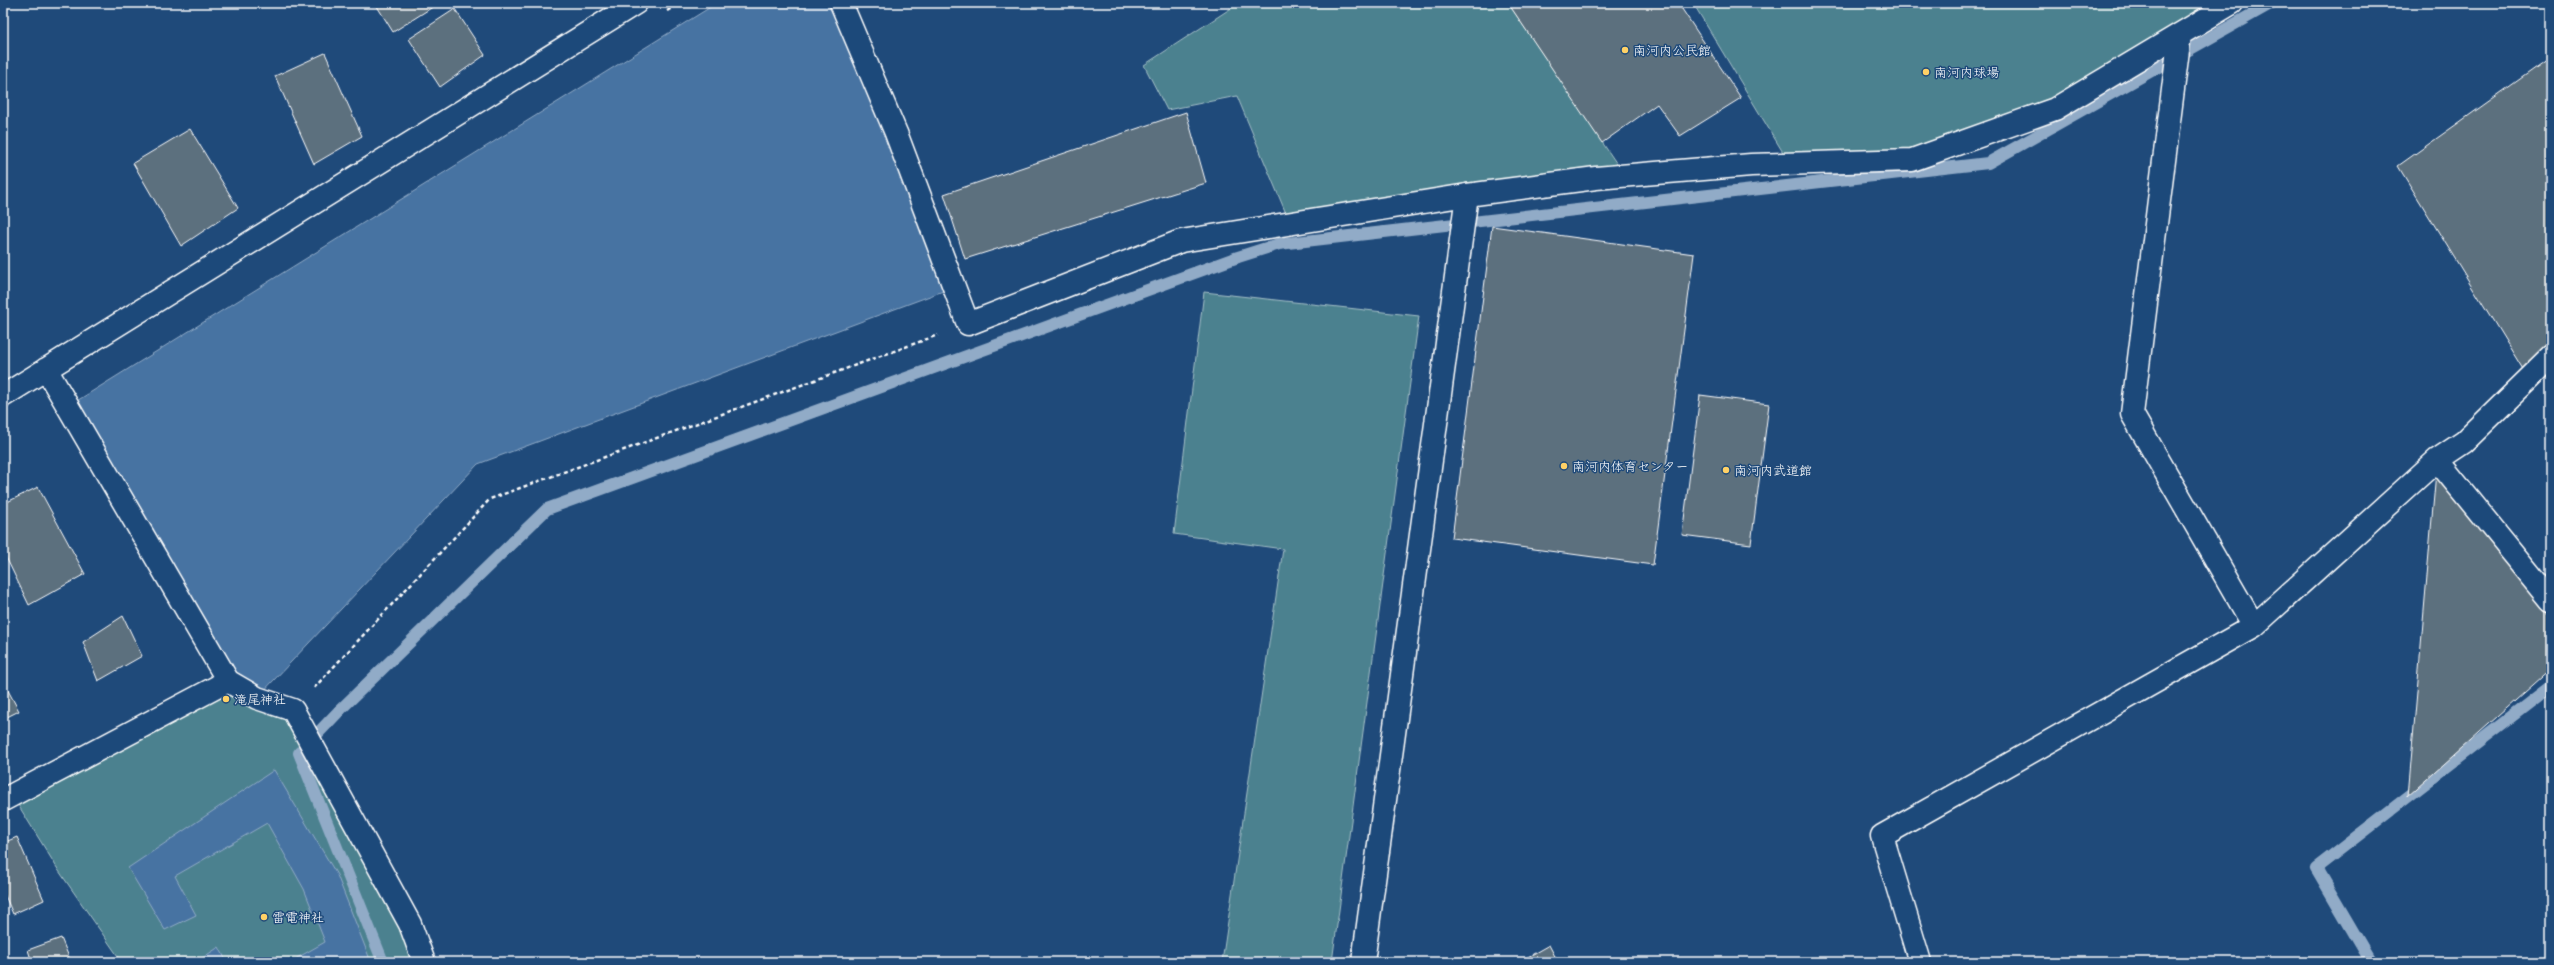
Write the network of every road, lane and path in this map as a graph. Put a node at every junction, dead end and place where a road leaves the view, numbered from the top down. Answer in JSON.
{"nodes":[{"id":1,"x":636,"y":3,"type":"edge"},
{"id":2,"x":841,"y":3,"type":"edge"},
{"id":3,"x":2232,"y":3,"type":"edge"},
{"id":4,"x":2180,"y":34,"type":"junction"},
{"id":5,"x":1467,"y":195,"type":"junction"},
{"id":6,"x":968,"y":324,"type":"junction"},
{"id":7,"x":2551,"y":357,"type":"edge"},
{"id":8,"x":46,"y":369,"type":"junction"},
{"id":9,"x":3,"y":396,"type":"edge"},
{"id":10,"x":2438,"y":460,"type":"junction"},
{"id":11,"x":2551,"y":600,"type":"edge"},
{"id":12,"x":2254,"y":626,"type":"junction"},
{"id":13,"x":228,"y":681,"type":"junction"},
{"id":14,"x":293,"y":710,"type":"junction"},
{"id":15,"x":3,"y":800,"type":"edge"},
{"id":16,"x":424,"y":962,"type":"edge"},
{"id":17,"x":1364,"y":962,"type":"edge"},
{"id":18,"x":1920,"y":962,"type":"edge"}],
"edges":[{"from":1,"to":8,"type":"street"},
{"from":2,"to":6,"type":"street"},
{"from":3,"to":4,"type":"street"},
{"from":4,"to":5,"type":"street"},
{"from":4,"to":12,"type":"street"},
{"from":5,"to":6,"type":"street"},
{"from":5,"to":17,"type":"street"},
{"from":6,"to":14,"type":"path"},
{"from":7,"to":10,"type":"street"},
{"from":8,"to":9,"type":"street"},
{"from":8,"to":13,"type":"street"},
{"from":10,"to":11,"type":"street"},
{"from":10,"to":12,"type":"street"},
{"from":12,"to":18,"type":"street"},
{"from":13,"to":14,"type":"street"},
{"from":13,"to":15,"type":"street"},
{"from":14,"to":16,"type":"street"}]}
